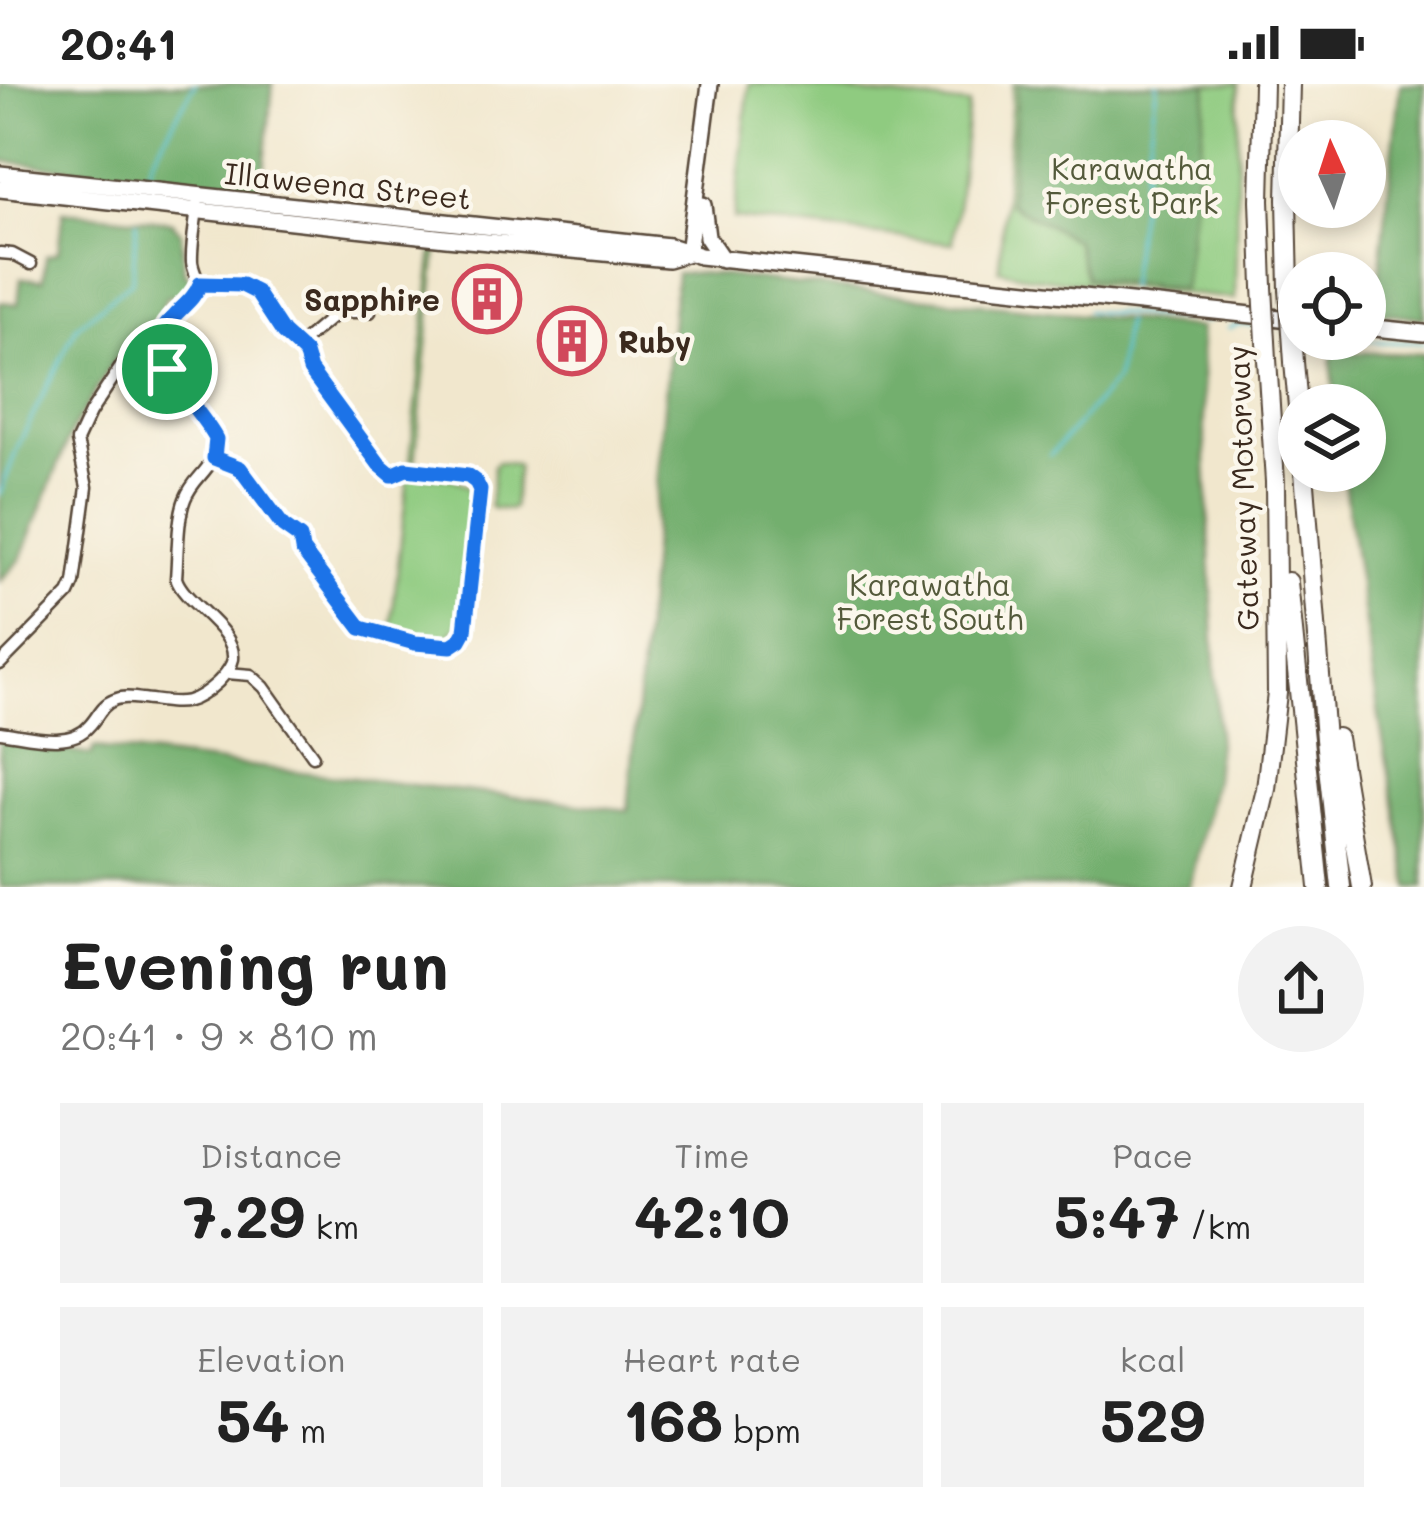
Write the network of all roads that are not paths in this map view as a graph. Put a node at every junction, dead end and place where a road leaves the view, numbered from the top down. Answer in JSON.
{"nodes":[{"id":1,"x":710,"y":84,"type":"edge"},
{"id":2,"x":1263,"y":84,"type":"edge"},
{"id":3,"x":1290,"y":84,"type":"edge"},
{"id":4,"x":701,"y":160,"type":"junction"},
{"id":5,"x":0,"y":174,"type":"edge"},
{"id":6,"x":0,"y":189,"type":"edge"},
{"id":7,"x":198,"y":204,"type":"junction"},
{"id":8,"x":0,"y":253,"type":"edge"},
{"id":9,"x":688,"y":254,"type":"junction"},
{"id":10,"x":722,"y":259,"type":"junction"},
{"id":11,"x":31,"y":264,"type":"dead end"},
{"id":12,"x":200,"y":284,"type":"junction"},
{"id":13,"x":370,"y":312,"type":"dead end"},
{"id":14,"x":1278,"y":318,"type":"edge"},
{"id":15,"x":1386,"y":329,"type":"edge"},
{"id":16,"x":1424,"y":334,"type":"edge"},
{"id":17,"x":299,"y":345,"type":"junction"},
{"id":18,"x":160,"y":347,"type":"junction"},
{"id":19,"x":1296,"y":384,"type":"edge"},
{"id":20,"x":214,"y":458,"type":"junction"},
{"id":21,"x":1275,"y":482,"type":"junction"},
{"id":22,"x":1306,"y":492,"type":"edge"},
{"id":23,"x":1316,"y":596,"type":"junction"},
{"id":24,"x":0,"y":664,"type":"edge"},
{"id":25,"x":227,"y":673,"type":"junction"},
{"id":26,"x":0,"y":732,"type":"edge"},
{"id":27,"x":313,"y":756,"type":"dead end"},
{"id":28,"x":1243,"y":887,"type":"edge"},
{"id":29,"x":1319,"y":887,"type":"edge"},
{"id":30,"x":1341,"y":887,"type":"edge"},
{"id":31,"x":1362,"y":887,"type":"edge"}],
"edges":[{"from":1,"to":4,"type":"main road"},
{"from":2,"to":21,"type":"highway","name":"Gateway Motorway","bridge":true},
{"from":3,"to":19,"type":"highway","name":"Gateway Motorway","bridge":true},
{"from":4,"to":9,"type":"main road"},
{"from":4,"to":10,"type":"main road"},
{"from":5,"to":7,"type":"main road","name":"Illaweena Street"},
{"from":6,"to":7,"type":"main road","name":"Illaweena Street"},
{"from":7,"to":9,"type":"main road","name":"Illaweena Street"},
{"from":7,"to":12,"type":"street"},
{"from":8,"to":11,"type":"street"},
{"from":9,"to":10,"type":"main road","name":"Illaweena Street"},
{"from":10,"to":14,"type":"main road","name":"Illaweena Street"},
{"from":12,"to":17,"type":"street"},
{"from":12,"to":18,"type":"street"},
{"from":13,"to":17,"type":"street"},
{"from":15,"to":16,"type":"main road"},
{"from":17,"to":20,"type":"street"},
{"from":18,"to":20,"type":"street"},
{"from":18,"to":24,"type":"street"},
{"from":20,"to":25,"type":"street"},
{"from":21,"to":28,"type":"highway","name":"Gateway Motorway"},
{"from":21,"to":29,"type":"highway"},
{"from":22,"to":23,"type":"highway","name":"Gateway Motorway"},
{"from":23,"to":30,"type":"highway","name":"Gateway Motorway"},
{"from":23,"to":31,"type":"highway"},
{"from":25,"to":26,"type":"street"},
{"from":25,"to":27,"type":"street"}]}
